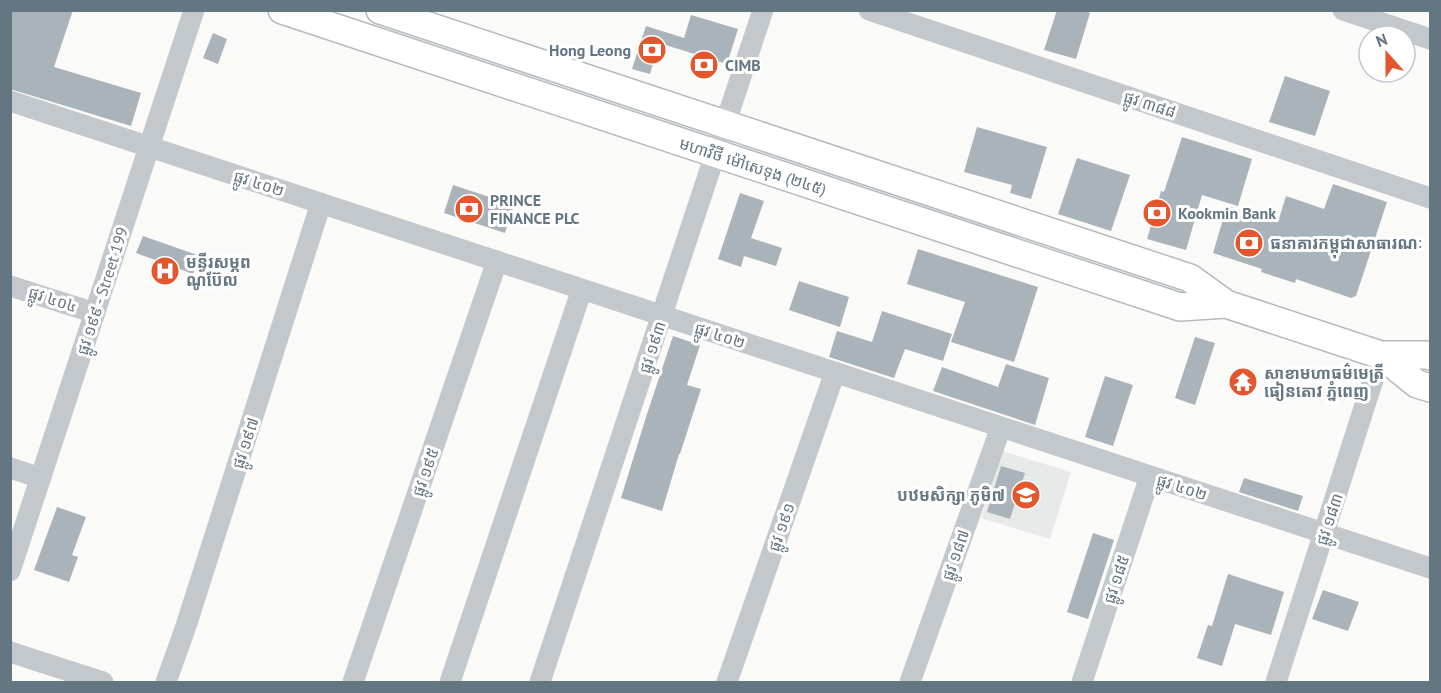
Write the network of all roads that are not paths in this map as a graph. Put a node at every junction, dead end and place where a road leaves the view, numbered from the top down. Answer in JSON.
{"nodes":[{"id":1,"x":194,"y":10,"type":"edge"},
{"id":2,"x":282,"y":10,"type":"edge"},
{"id":3,"x":380,"y":10,"type":"edge"},
{"id":4,"x":763,"y":10,"type":"edge"},
{"id":5,"x":869,"y":10,"type":"edge"},
{"id":6,"x":1343,"y":10,"type":"edge"},
{"id":7,"x":1431,"y":39,"type":"edge"},
{"id":8,"x":10,"y":101,"type":"edge"},
{"id":9,"x":726,"y":124,"type":"junction"},
{"id":10,"x":149,"y":147,"type":"junction"},
{"id":11,"x":716,"y":153,"type":"junction"},
{"id":12,"x":1431,"y":198,"type":"edge"},
{"id":13,"x":321,"y":203,"type":"junction"},
{"id":14,"x":497,"y":261,"type":"junction"},
{"id":15,"x":10,"y":286,"type":"edge"},
{"id":16,"x":582,"y":289,"type":"junction"},
{"id":17,"x":1226,"y":304,"type":"junction"},
{"id":18,"x":95,"y":312,"type":"junction"},
{"id":19,"x":663,"y":316,"type":"junction"},
{"id":20,"x":1381,"y":355,"type":"junction"},
{"id":21,"x":1431,"y":356,"type":"edge"},
{"id":22,"x":835,"y":372,"type":"junction"},
{"id":23,"x":1431,"y":388,"type":"edge"},
{"id":24,"x":1001,"y":427,"type":"junction"},
{"id":25,"x":10,"y":468,"type":"edge"},
{"id":26,"x":1150,"y":476,"type":"junction"},
{"id":27,"x":41,"y":478,"type":"junction"},
{"id":28,"x":1325,"y":533,"type":"junction"},
{"id":29,"x":1431,"y":568,"type":"edge"},
{"id":30,"x":10,"y":571,"type":"edge"},
{"id":31,"x":10,"y":652,"type":"edge"},
{"id":32,"x":103,"y":682,"type":"edge"},
{"id":33,"x":166,"y":682,"type":"edge"},
{"id":34,"x":353,"y":682,"type":"edge"},
{"id":35,"x":450,"y":682,"type":"edge"},
{"id":36,"x":540,"y":682,"type":"edge"},
{"id":37,"x":727,"y":682,"type":"edge"},
{"id":38,"x":910,"y":682,"type":"edge"},
{"id":39,"x":1082,"y":682,"type":"edge"},
{"id":40,"x":1276,"y":682,"type":"edge"}],
"edges":[{"from":1,"to":10,"type":"street","name":"ផ្លូវ ១៩៩ - Street 199"},
{"from":2,"to":11,"type":"main road","name":"មហាវិថី ម៉ៅសេទុង (២៤៥)"},
{"from":3,"to":9,"type":"main road","name":"មហាវិថី ម៉ៅសេទុង (២៤៥)"},
{"from":4,"to":9,"type":"street","name":"ផ្លូវ ១៩៣"},
{"from":5,"to":12,"type":"street","name":"ផ្លូវ ៣៨៨"},
{"from":6,"to":7,"type":"street"},
{"from":8,"to":10,"type":"street","name":"ផ្លូវ ៤០២"},
{"from":9,"to":11,"type":"street","name":"ផ្លូវ ១៩៣"},
{"from":9,"to":17,"type":"main road","name":"មហាវិថី ម៉ៅសេទុង (២៤៥)"},
{"from":10,"to":13,"type":"street","name":"ផ្លូវ ៤០២"},
{"from":10,"to":18,"type":"street","name":"ផ្លូវ ១៩៩ - Street 199"},
{"from":11,"to":17,"type":"main road","name":"មហាវិថី ម៉ៅសេទុង (២៤៥)"},
{"from":11,"to":19,"type":"street","name":"ផ្លូវ ១៩៣"},
{"from":13,"to":14,"type":"street","name":"ផ្លូវ ៤០២"},
{"from":13,"to":33,"type":"street","name":"ផ្លូវ ១៩៧"},
{"from":14,"to":16,"type":"street","name":"ផ្លូវ ៤០២"},
{"from":14,"to":34,"type":"street","name":"ផ្លូវ ១៩៥"},
{"from":15,"to":18,"type":"street","name":"ផ្លូវ ៤០៤"},
{"from":16,"to":19,"type":"street","name":"ផ្លូវ ៤០២"},
{"from":16,"to":35,"type":"street"},
{"from":17,"to":20,"type":"main road","name":"មហាវិថី ម៉ៅសេទុង (២៤៥)"},
{"from":18,"to":27,"type":"street","name":"ផ្លូវ ១៩៩ - Street 199"},
{"from":19,"to":22,"type":"street","name":"ផ្លូវ ៤០២"},
{"from":19,"to":36,"type":"street","name":"ផ្លូវ ១៩៣"},
{"from":20,"to":21,"type":"main road","name":"មហាវិថី ម៉ៅសេទុង (២៤៥)"},
{"from":20,"to":23,"type":"main road","name":"មហាវិថី ម៉ៅសេទុង (២៤៥)"},
{"from":20,"to":28,"type":"street","name":"ផ្លូវ ១៨៣"},
{"from":22,"to":24,"type":"street","name":"ផ្លូវ ៤០២"},
{"from":22,"to":37,"type":"street","name":"ផ្លូវ ១៩១"},
{"from":24,"to":26,"type":"street","name":"ផ្លូវ ៤០២"},
{"from":24,"to":38,"type":"street","name":"ផ្លូវ ១៨៧"},
{"from":25,"to":27,"type":"street"},
{"from":26,"to":28,"type":"street","name":"ផ្លូវ ៤០២"},
{"from":26,"to":39,"type":"street","name":"ផ្លូវ ១៨៥"},
{"from":27,"to":30,"type":"street","name":"ផ្លូវ ១៩៩ - Street 199"},
{"from":28,"to":29,"type":"street","name":"ផ្លូវ ៤០២"},
{"from":28,"to":40,"type":"street","name":"ផ្លូវ ១៨៣"},
{"from":31,"to":32,"type":"street"}]}
